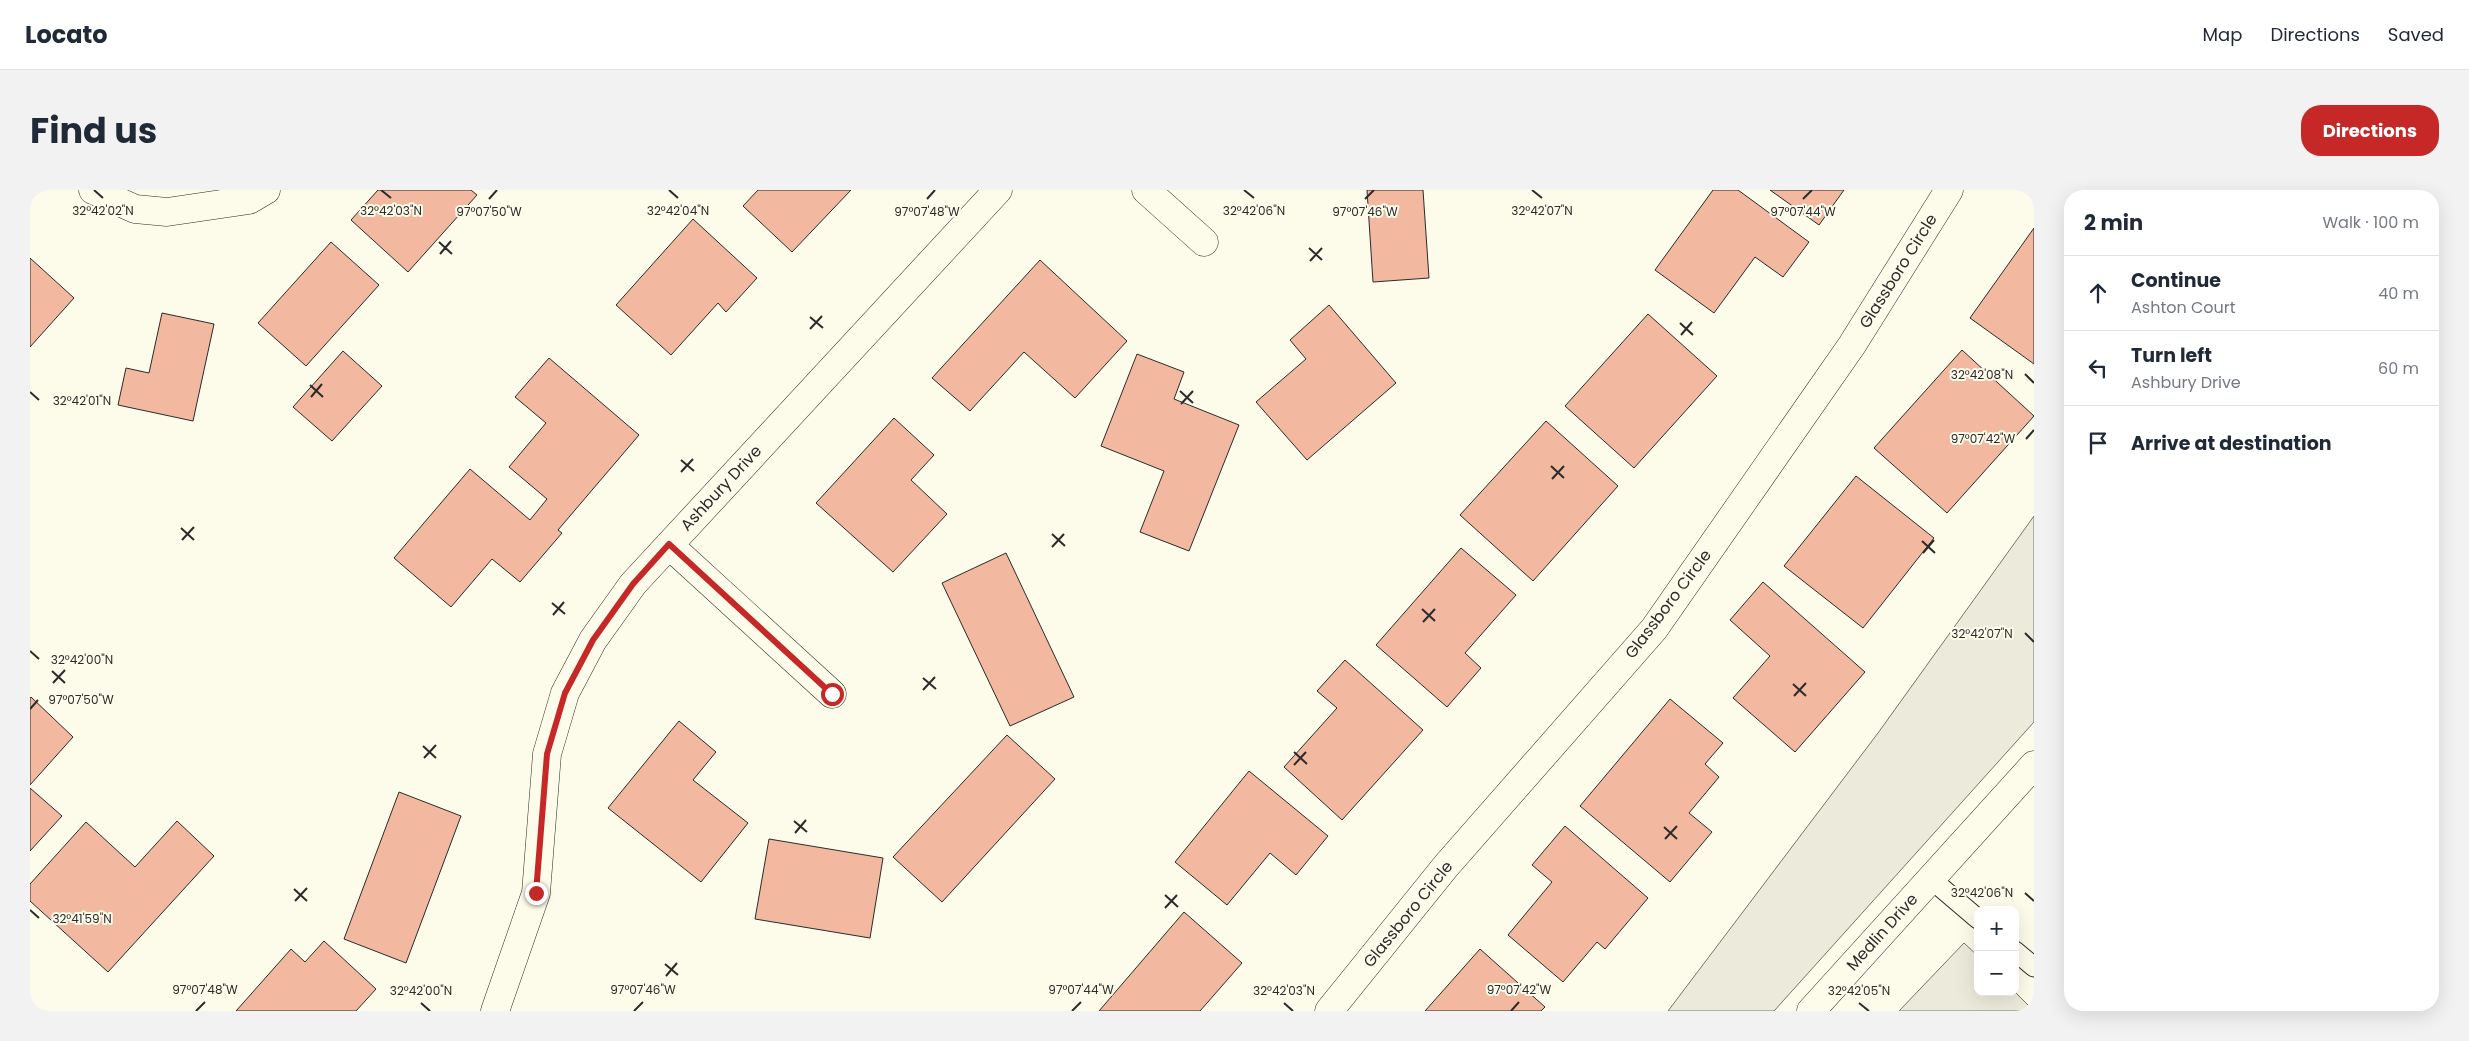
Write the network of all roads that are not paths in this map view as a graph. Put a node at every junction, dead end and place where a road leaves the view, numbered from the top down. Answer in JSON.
{"nodes":[{"id":1,"x":93,"y":190,"type":"edge"},
{"id":2,"x":266,"y":190,"type":"edge"},
{"id":3,"x":998,"y":190,"type":"edge"},
{"id":4,"x":1146,"y":190,"type":"edge"},
{"id":5,"x":1949,"y":190,"type":"edge"},
{"id":6,"x":1204,"y":242,"type":"dead end"},
{"id":7,"x":669,"y":544,"type":"junction"},
{"id":8,"x":832,"y":694,"type":"dead end"},
{"id":9,"x":2034,"y":765,"type":"edge"},
{"id":10,"x":1931,"y":879,"type":"junction"},
{"id":11,"x":1974,"y":916,"type":"edge"},
{"id":12,"x":2019,"y":954,"type":"edge"},
{"id":13,"x":2034,"y":967,"type":"edge"},
{"id":14,"x":495,"y":1011,"type":"edge"},
{"id":15,"x":1329,"y":1011,"type":"edge"},
{"id":16,"x":1811,"y":1011,"type":"edge"}],
"edges":[{"from":1,"to":2,"type":"street"},
{"from":3,"to":7,"type":"street","name":"Ashbury Drive"},
{"from":4,"to":6,"type":"street"},
{"from":5,"to":15,"type":"street","name":"Glassboro Circle"},
{"from":7,"to":8,"type":"street"},
{"from":7,"to":14,"type":"street","name":"Ashbury Drive"},
{"from":9,"to":10,"type":"street","name":"Medlin Drive"},
{"from":10,"to":11,"type":"lane"},
{"from":10,"to":16,"type":"street","name":"Medlin Drive"},
{"from":12,"to":13,"type":"lane"}]}
